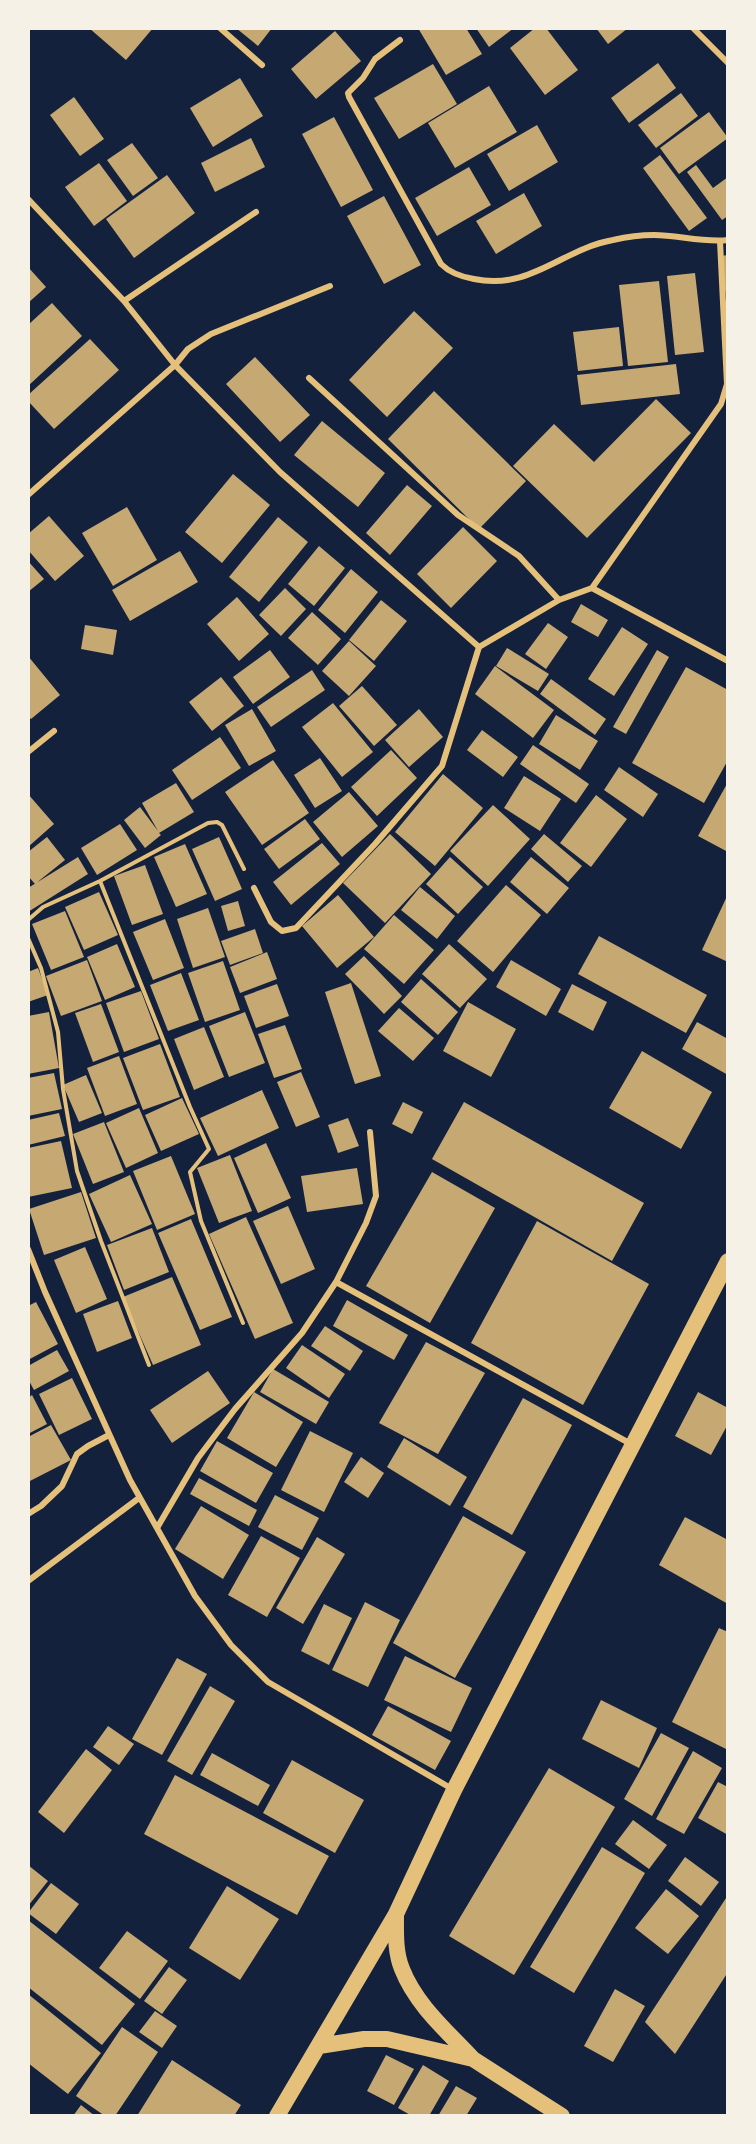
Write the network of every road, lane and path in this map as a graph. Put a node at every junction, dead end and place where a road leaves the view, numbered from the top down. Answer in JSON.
{"nodes":[{"id":1,"x":220,"y":28,"type":"edge"},
{"id":2,"x":693,"y":28,"type":"edge"},
{"id":3,"x":400,"y":40,"type":"dead end"},
{"id":4,"x":728,"y":63,"type":"edge"},
{"id":5,"x":262,"y":65,"type":"dead end"},
{"id":6,"x":28,"y":200,"type":"edge"},
{"id":7,"x":256,"y":212,"type":"dead end"},
{"id":8,"x":724,"y":241,"type":"edge"},
{"id":9,"x":330,"y":286,"type":"dead end"},
{"id":10,"x":124,"y":301,"type":"junction"},
{"id":11,"x":175,"y":365,"type":"junction"},
{"id":12,"x":309,"y":378,"type":"dead end"},
{"id":13,"x":28,"y":495,"type":"edge"},
{"id":14,"x":592,"y":588,"type":"junction"},
{"id":15,"x":559,"y":600,"type":"junction"},
{"id":16,"x":479,"y":647,"type":"junction"},
{"id":17,"x":728,"y":661,"type":"edge"},
{"id":18,"x":54,"y":731,"type":"dead end"},
{"id":19,"x":28,"y":752,"type":"edge"},
{"id":20,"x":100,"y":881,"type":"junction"},
{"id":21,"x":254,"y":888,"type":"joint"},
{"id":22,"x":28,"y":920,"type":"edge"},
{"id":23,"x":28,"y":938,"type":"edge"},
{"id":24,"x":370,"y":1132,"type":"dead end"},
{"id":25,"x":28,"y":1249,"type":"edge"},
{"id":26,"x":728,"y":1261,"type":"edge"},
{"id":27,"x":336,"y":1282,"type":"junction"},
{"id":28,"x":243,"y":1323,"type":"dead end"},
{"id":29,"x":149,"y":1365,"type":"dead end"},
{"id":30,"x":110,"y":1435,"type":"junction"},
{"id":31,"x":634,"y":1445,"type":"junction"},
{"id":32,"x":140,"y":1498,"type":"junction"},
{"id":33,"x":28,"y":1514,"type":"edge"},
{"id":34,"x":157,"y":1528,"type":"junction"},
{"id":35,"x":28,"y":1581,"type":"edge"},
{"id":36,"x":454,"y":1790,"type":"junction"},
{"id":37,"x":396,"y":1914,"type":"junction"},
{"id":38,"x":319,"y":2046,"type":"junction"},
{"id":39,"x":473,"y":2059,"type":"junction"},
{"id":40,"x":277,"y":2115,"type":"edge"},
{"id":41,"x":562,"y":2115,"type":"edge"}],
"edges":[{"from":1,"to":5,"type":"street"},
{"from":2,"to":4,"type":"street"},
{"from":3,"to":8,"type":"street"},
{"from":6,"to":10,"type":"street"},
{"from":7,"to":10,"type":"street"},
{"from":8,"to":14,"type":"street"},
{"from":9,"to":11,"type":"street"},
{"from":10,"to":11,"type":"street"},
{"from":11,"to":13,"type":"street"},
{"from":11,"to":16,"type":"street"},
{"from":12,"to":15,"type":"street"},
{"from":14,"to":15,"type":"street"},
{"from":14,"to":17,"type":"street"},
{"from":15,"to":16,"type":"street"},
{"from":16,"to":21,"type":"street"},
{"from":18,"to":19,"type":"street"},
{"from":20,"to":21,"type":"path"},
{"from":20,"to":22,"type":"path"},
{"from":20,"to":28,"type":"path"},
{"from":23,"to":29,"type":"path"},
{"from":24,"to":27,"type":"street"},
{"from":25,"to":30,"type":"street"},
{"from":26,"to":31,"type":"highway"},
{"from":27,"to":31,"type":"street"},
{"from":27,"to":34,"type":"street"},
{"from":30,"to":32,"type":"street"},
{"from":30,"to":33,"type":"street"},
{"from":31,"to":36,"type":"highway"},
{"from":32,"to":34,"type":"street"},
{"from":32,"to":35,"type":"street"},
{"from":34,"to":36,"type":"street"},
{"from":36,"to":37,"type":"highway"},
{"from":37,"to":38,"type":"highway"},
{"from":37,"to":39,"type":"highway"},
{"from":38,"to":39,"type":"highway"},
{"from":38,"to":40,"type":"highway"},
{"from":39,"to":41,"type":"highway"}]}
